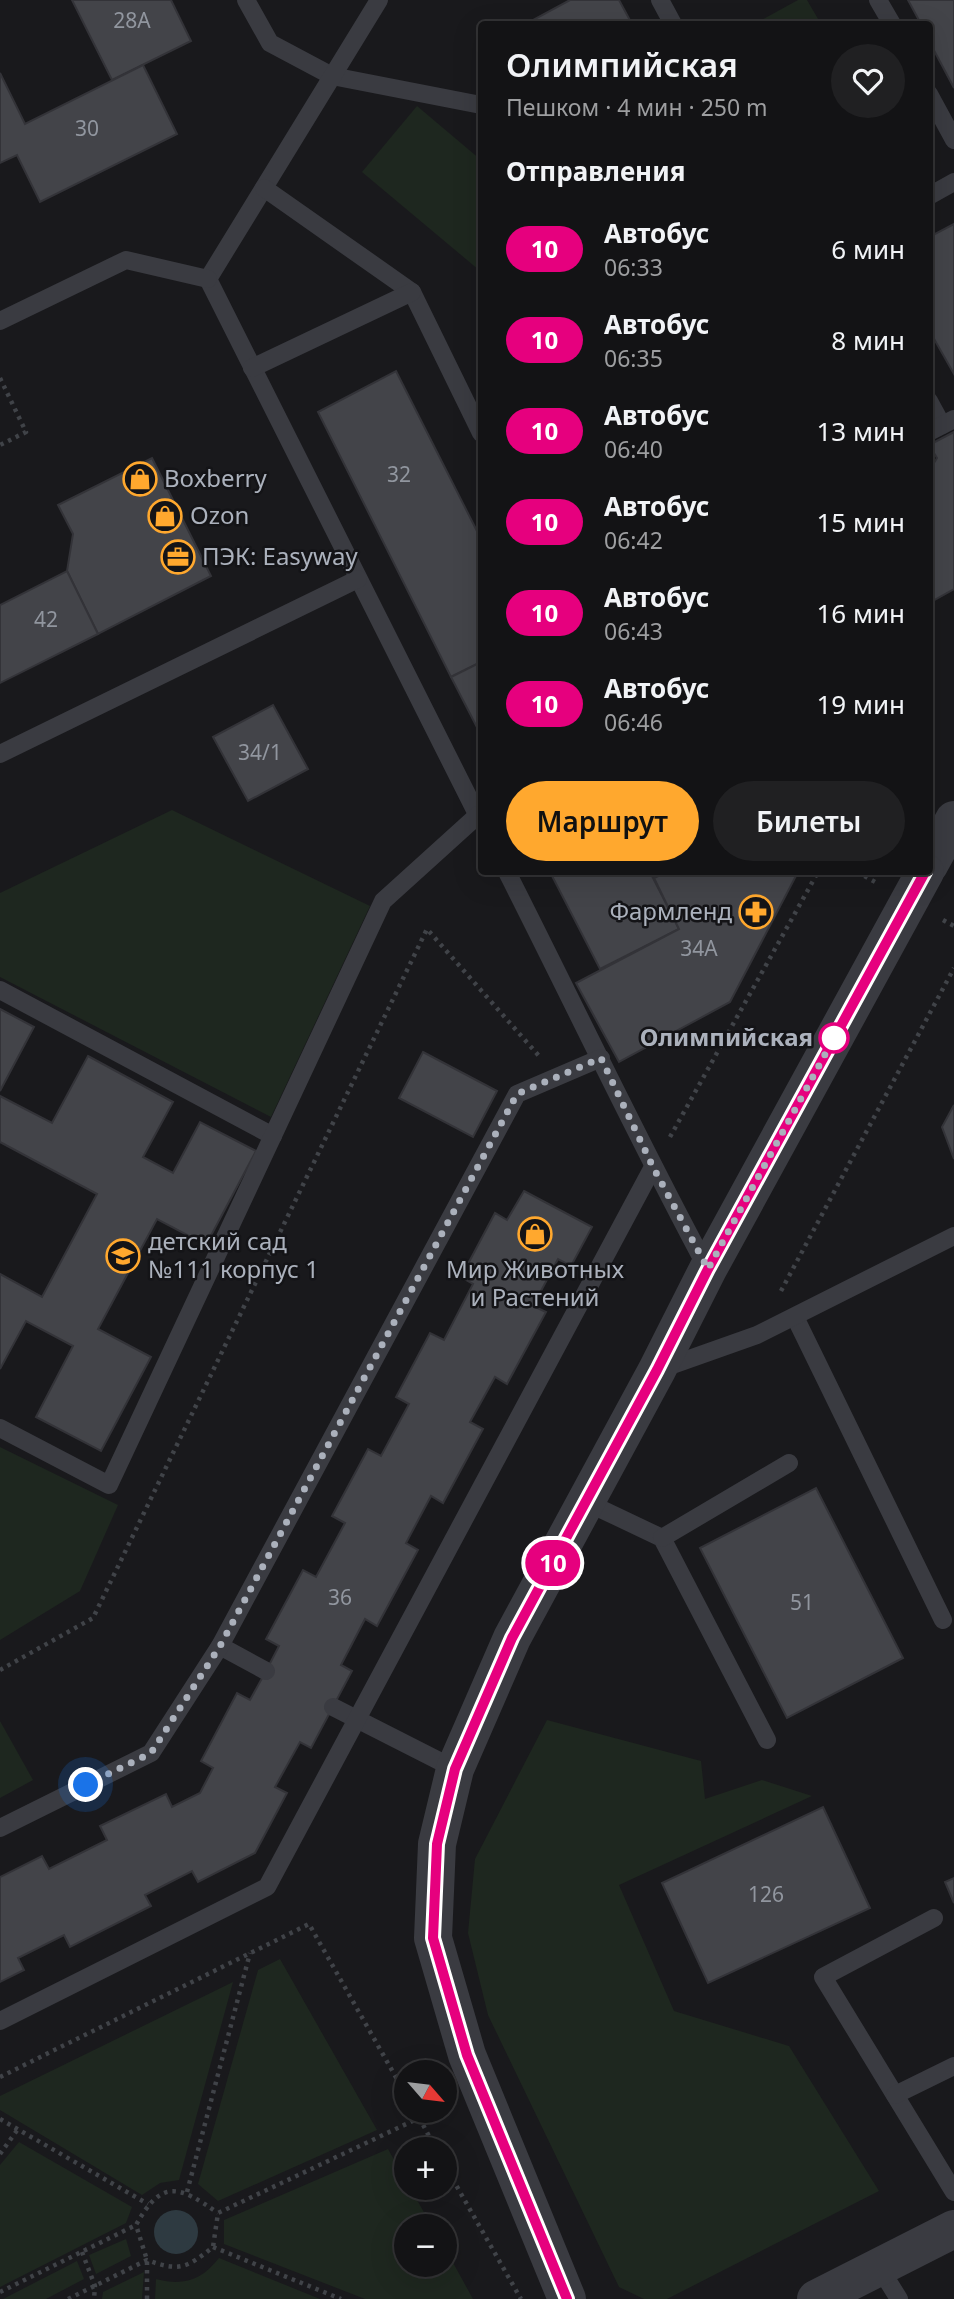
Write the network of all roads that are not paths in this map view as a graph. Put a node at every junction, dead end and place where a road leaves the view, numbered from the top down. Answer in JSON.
{"nodes":[{"id":1,"x":246,"y":0,"type":"edge"},
{"id":2,"x":379,"y":0,"type":"edge"},
{"id":3,"x":660,"y":0,"type":"edge"},
{"id":4,"x":878,"y":0,"type":"edge"},
{"id":5,"x":671,"y":21,"type":"edge"},
{"id":6,"x":890,"y":21,"type":"edge"},
{"id":7,"x":332,"y":76,"type":"junction"},
{"id":8,"x":933,"y":101,"type":"edge"},
{"id":9,"x":478,"y":104,"type":"edge"},
{"id":10,"x":954,"y":140,"type":"edge"},
{"id":11,"x":954,"y":182,"type":"edge"},
{"id":12,"x":264,"y":188,"type":"junction"},
{"id":13,"x":933,"y":193,"type":"edge"},
{"id":14,"x":208,"y":279,"type":"junction"},
{"id":15,"x":412,"y":292,"type":"junction"},
{"id":16,"x":0,"y":321,"type":"edge"},
{"id":17,"x":252,"y":368,"type":"junction"},
{"id":18,"x":933,"y":408,"type":"edge"},
{"id":19,"x":942,"y":425,"type":"edge"},
{"id":20,"x":478,"y":427,"type":"edge"},
{"id":21,"x":358,"y":579,"type":"junction"},
{"id":22,"x":0,"y":754,"type":"edge"},
{"id":23,"x":478,"y":814,"type":"edge"},
{"id":24,"x":478,"y":820,"type":"edge"},
{"id":25,"x":954,"y":820,"type":"edge"},
{"id":26,"x":933,"y":858,"type":"edge"},
{"id":27,"x":509,"y":875,"type":"edge"},
{"id":28,"x":923,"y":875,"type":"edge"},
{"id":29,"x":0,"y":990,"type":"edge"},
{"id":30,"x":601,"y":1058,"type":"junction"},
{"id":31,"x":273,"y":1136,"type":"junction"},
{"id":32,"x":653,"y":1167,"type":"junction"},
{"id":33,"x":954,"y":1236,"type":"edge"},
{"id":34,"x":708,"y":1269,"type":"junction"},
{"id":35,"x":795,"y":1317,"type":"junction"},
{"id":36,"x":657,"y":1370,"type":"junction"},
{"id":37,"x":0,"y":1428,"type":"edge"},
{"id":38,"x":789,"y":1463,"type":"dead end"},
{"id":39,"x":586,"y":1502,"type":"junction"},
{"id":40,"x":662,"y":1538,"type":"junction"},
{"id":41,"x":943,"y":1620,"type":"dead end"},
{"id":42,"x":220,"y":1646,"type":"junction"},
{"id":43,"x":266,"y":1671,"type":"dead end"},
{"id":44,"x":333,"y":1707,"type":"dead end"},
{"id":45,"x":355,"y":1719,"type":"junction"},
{"id":46,"x":766,"y":1740,"type":"dead end"},
{"id":47,"x":455,"y":1769,"type":"junction"},
{"id":48,"x":0,"y":1828,"type":"edge"},
{"id":49,"x":934,"y":1918,"type":"dead end"},
{"id":50,"x":0,"y":2021,"type":"edge"},
{"id":51,"x":954,"y":2066,"type":"edge"},
{"id":52,"x":895,"y":2095,"type":"junction"},
{"id":53,"x":954,"y":2192,"type":"edge"},
{"id":54,"x":954,"y":2229,"type":"edge"},
{"id":55,"x":879,"y":2267,"type":"junction"},
{"id":56,"x":567,"y":2299,"type":"edge"},
{"id":57,"x":816,"y":2299,"type":"edge"},
{"id":58,"x":899,"y":2299,"type":"edge"}],
"edges":[{"from":1,"to":7,"type":"lane"},
{"from":2,"to":7,"type":"lane"},
{"from":3,"to":5,"type":"lane"},
{"from":4,"to":6,"type":"lane"},
{"from":7,"to":9,"type":"lane"},
{"from":7,"to":12,"type":"lane"},
{"from":8,"to":10,"type":"lane"},
{"from":11,"to":13,"type":"lane"},
{"from":12,"to":14,"type":"lane"},
{"from":12,"to":15,"type":"lane"},
{"from":14,"to":16,"type":"lane"},
{"from":14,"to":17,"type":"lane"},
{"from":15,"to":17,"type":"lane"},
{"from":15,"to":20,"type":"lane"},
{"from":17,"to":21,"type":"lane"},
{"from":18,"to":19,"type":"lane"},
{"from":21,"to":22,"type":"lane"},
{"from":21,"to":23,"type":"lane"},
{"from":24,"to":31,"type":"lane"},
{"from":25,"to":26,"type":"street"},
{"from":27,"to":30,"type":"lane"},
{"from":28,"to":34,"type":"street"},
{"from":29,"to":31,"type":"lane"},
{"from":30,"to":32,"type":"lane"},
{"from":30,"to":42,"type":"lane"},
{"from":31,"to":37,"type":"lane"},
{"from":32,"to":34,"type":"lane"},
{"from":32,"to":45,"type":"lane"},
{"from":33,"to":35,"type":"lane"},
{"from":34,"to":36,"type":"street"},
{"from":35,"to":36,"type":"lane"},
{"from":35,"to":41,"type":"lane"},
{"from":36,"to":39,"type":"street"},
{"from":38,"to":40,"type":"lane"},
{"from":39,"to":40,"type":"lane"},
{"from":39,"to":47,"type":"street"},
{"from":40,"to":46,"type":"lane"},
{"from":42,"to":43,"type":"lane"},
{"from":42,"to":48,"type":"lane"},
{"from":44,"to":45,"type":"lane"},
{"from":45,"to":47,"type":"lane"},
{"from":45,"to":50,"type":"lane"},
{"from":47,"to":56,"type":"street"},
{"from":49,"to":52,"type":"lane"},
{"from":51,"to":52,"type":"lane"},
{"from":52,"to":53,"type":"lane"},
{"from":54,"to":55,"type":"street"},
{"from":55,"to":57,"type":"street"},
{"from":55,"to":58,"type":"lane"}]}
